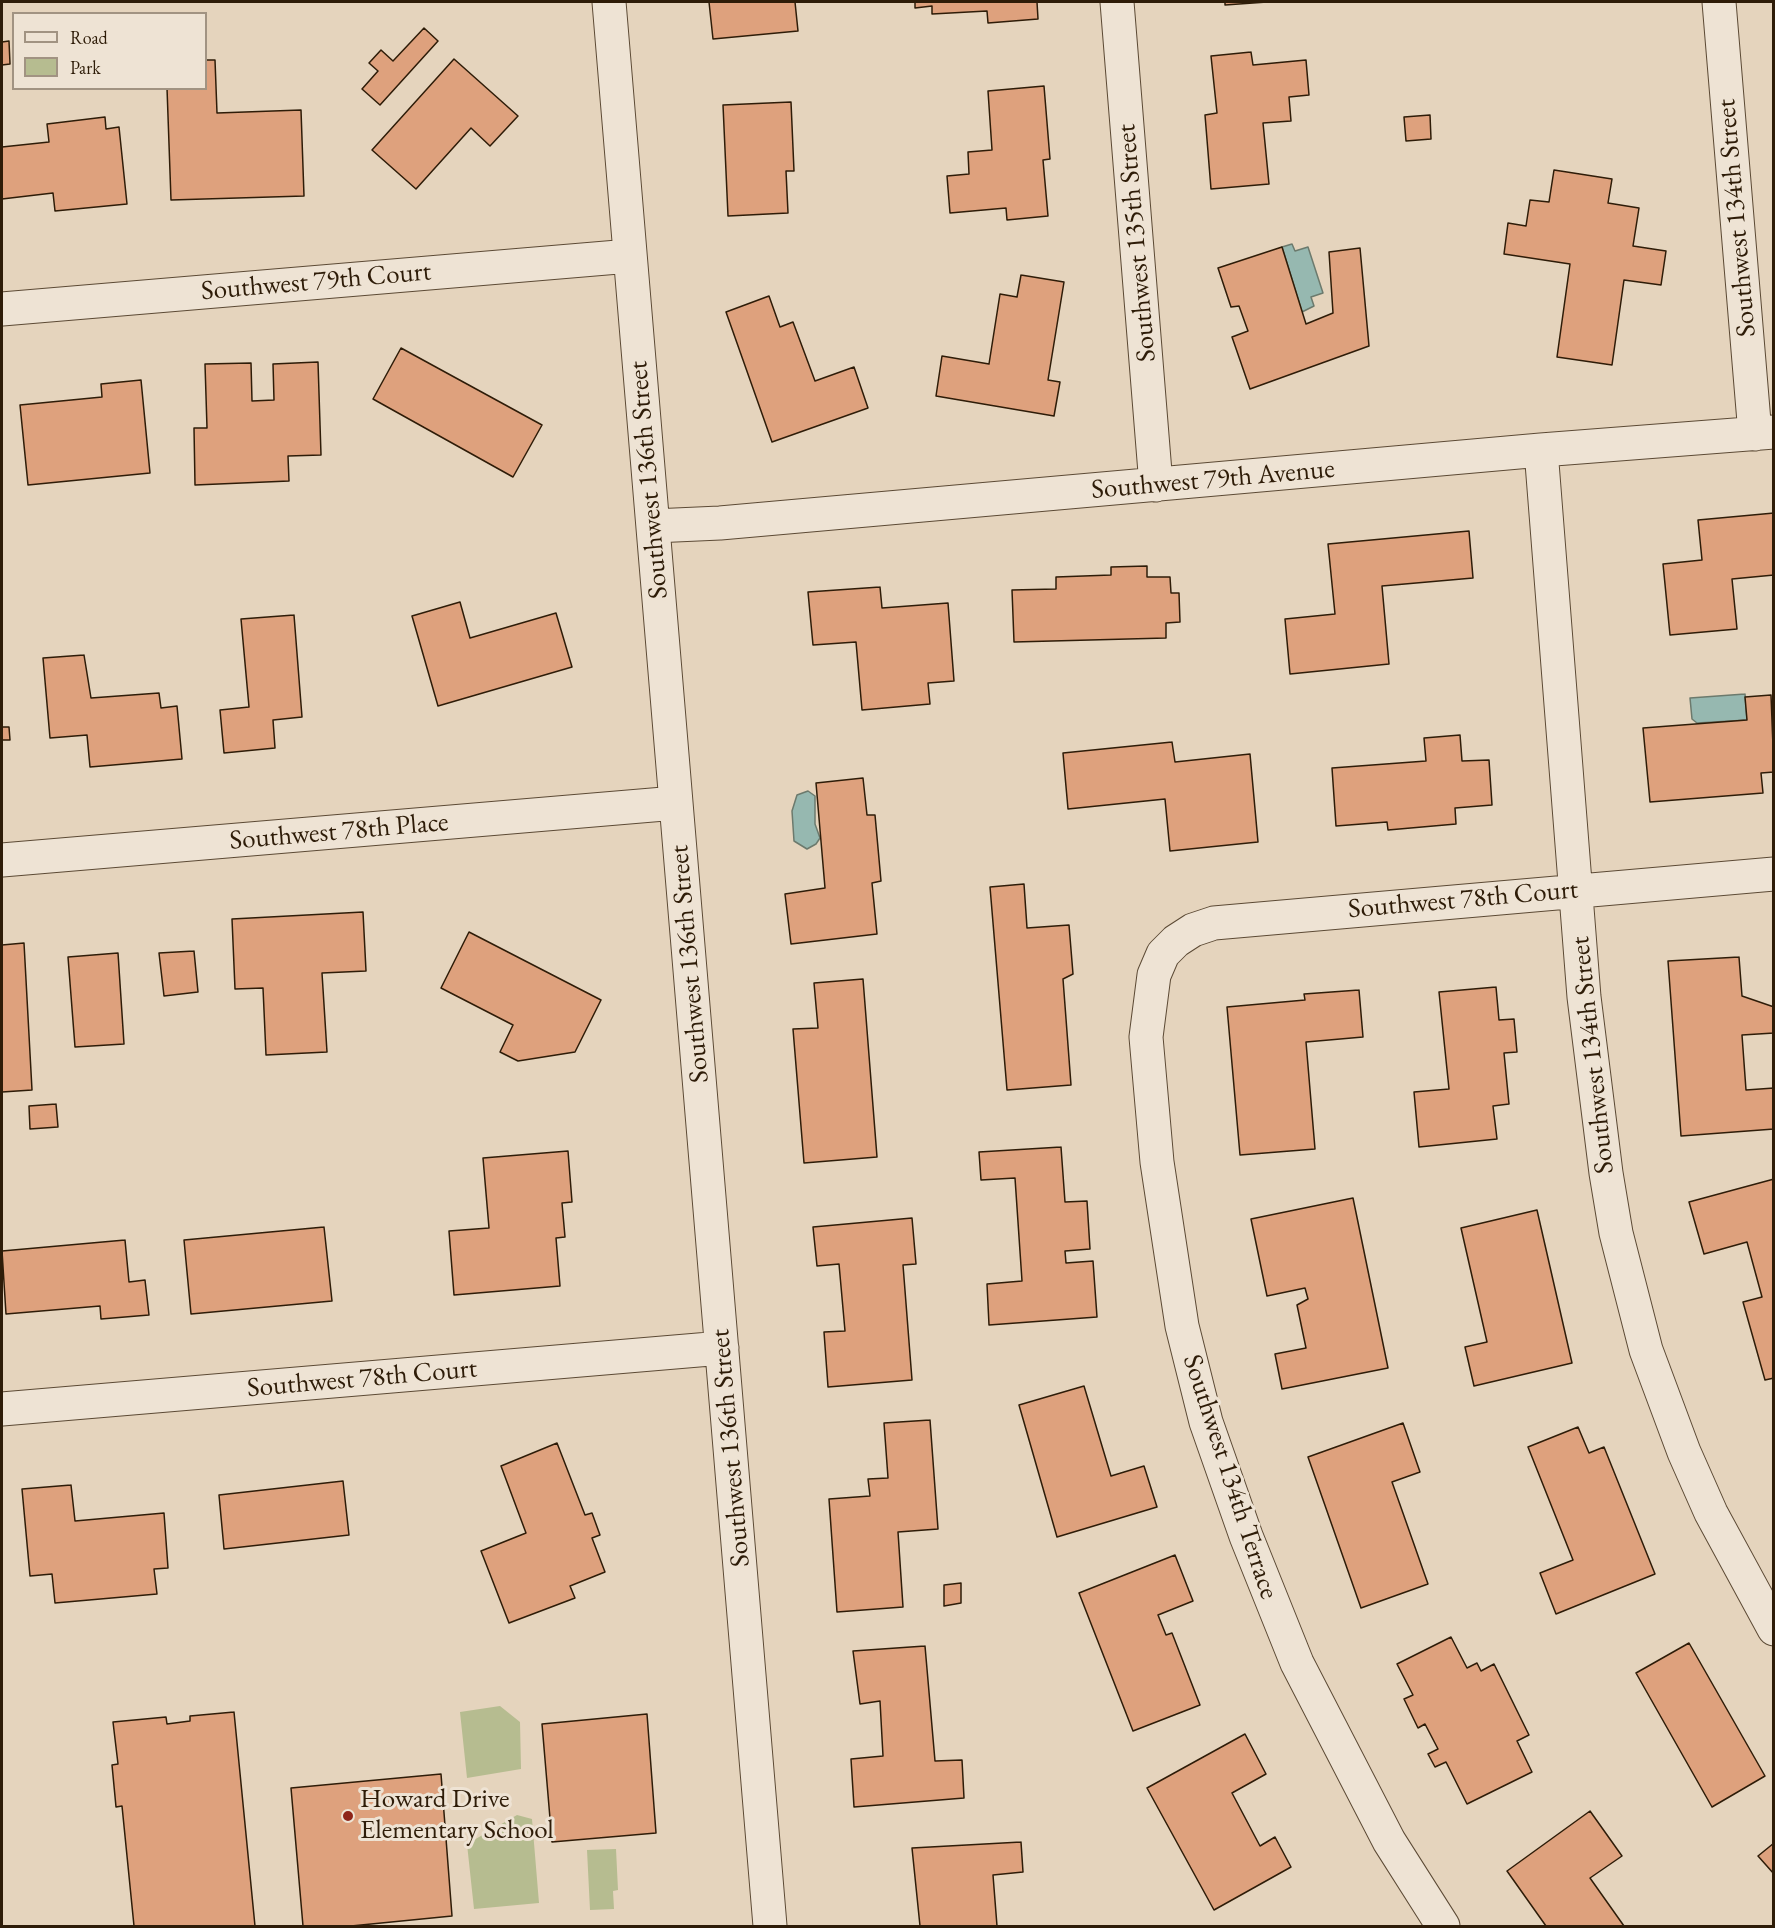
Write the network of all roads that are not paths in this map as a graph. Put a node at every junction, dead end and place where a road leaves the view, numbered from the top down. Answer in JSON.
{"nodes":[{"id":1,"x":609,"y":2,"type":"edge"},
{"id":2,"x":1117,"y":2,"type":"edge"},
{"id":3,"x":1719,"y":2,"type":"edge"},
{"id":4,"x":630,"y":256,"type":"junction"},
{"id":5,"x":2,"y":309,"type":"edge"},
{"id":6,"x":1764,"y":433,"type":"edge"},
{"id":7,"x":1541,"y":450,"type":"junction"},
{"id":8,"x":1156,"y":485,"type":"junction"},
{"id":9,"x":653,"y":526,"type":"junction"},
{"id":10,"x":676,"y":803,"type":"junction"},
{"id":11,"x":2,"y":860,"type":"edge"},
{"id":12,"x":1773,"y":874,"type":"edge"},
{"id":13,"x":1575,"y":890,"type":"junction"},
{"id":14,"x":1163,"y":954,"type":"joint"},
{"id":15,"x":722,"y":1348,"type":"junction"},
{"id":16,"x":2,"y":1408,"type":"edge"},
{"id":17,"x":1773,"y":1629,"type":"edge"},
{"id":18,"x":770,"y":1926,"type":"edge"},
{"id":19,"x":1443,"y":1926,"type":"edge"}],
"edges":[{"from":1,"to":4,"type":"street","name":"Southwest 136th Street"},
{"from":2,"to":8,"type":"street","name":"Southwest 135th Street"},
{"from":3,"to":6,"type":"street","name":"Southwest 134th Street"},
{"from":4,"to":5,"type":"street","name":"Southwest 79th Court"},
{"from":4,"to":9,"type":"street","name":"Southwest 136th Street"},
{"from":6,"to":7,"type":"street","name":"Southwest 79th Avenue"},
{"from":7,"to":8,"type":"street","name":"Southwest 79th Avenue"},
{"from":7,"to":13,"type":"street","name":"Southwest 134th Street"},
{"from":8,"to":9,"type":"street","name":"Southwest 79th Avenue"},
{"from":9,"to":10,"type":"street","name":"Southwest 136th Street"},
{"from":10,"to":11,"type":"street","name":"Southwest 78th Place"},
{"from":10,"to":15,"type":"street","name":"Southwest 136th Street"},
{"from":12,"to":13,"type":"street","name":"Southwest 78th Court"},
{"from":13,"to":14,"type":"street","name":"Southwest 78th Court"},
{"from":13,"to":17,"type":"street","name":"Southwest 134th Street"},
{"from":14,"to":19,"type":"street","name":"Southwest 134th Terrace"},
{"from":15,"to":16,"type":"street","name":"Southwest 78th Court"},
{"from":15,"to":18,"type":"street","name":"Southwest 136th Street"}]}
